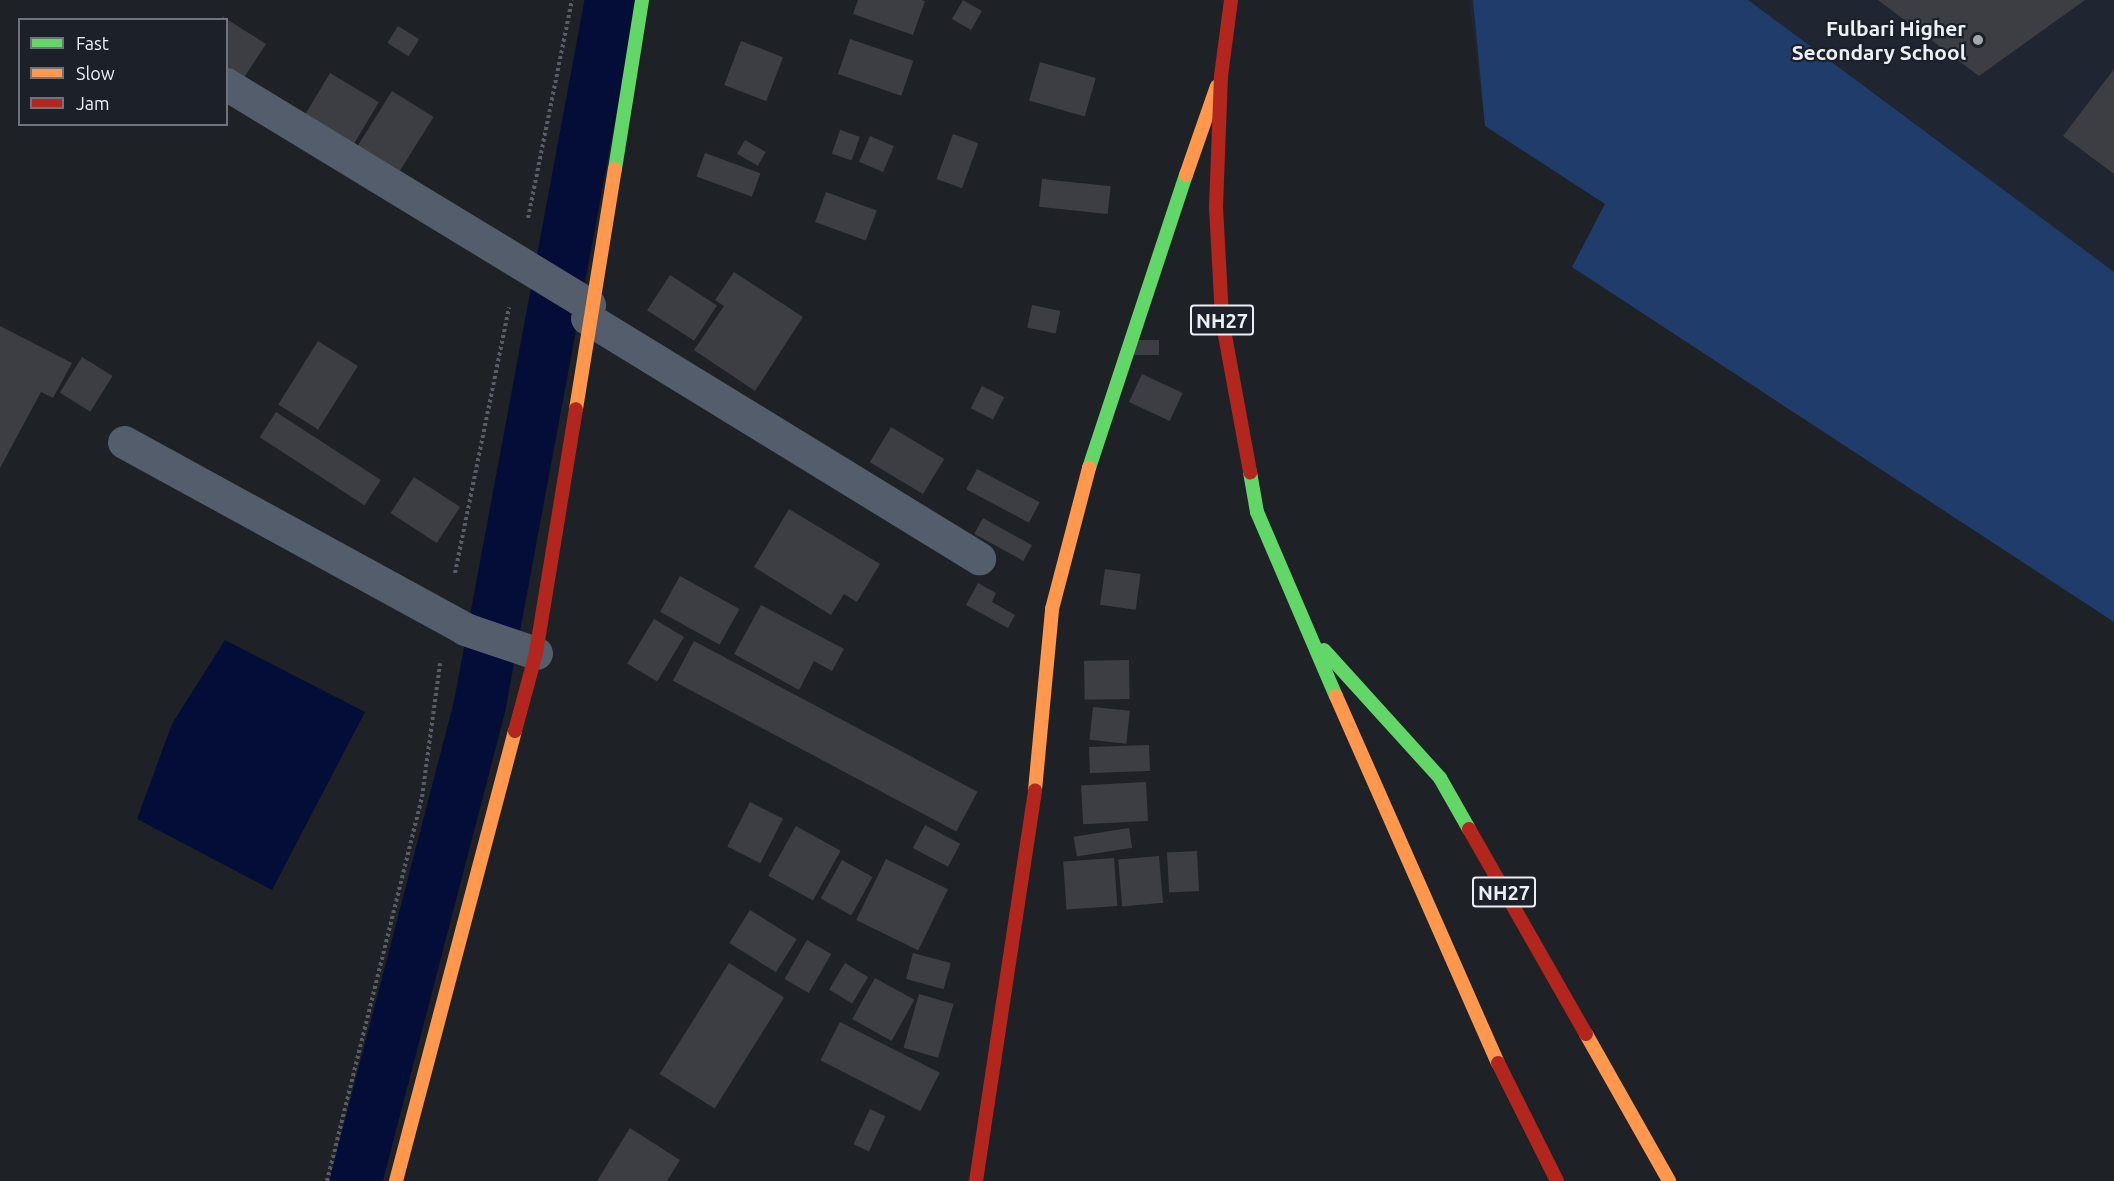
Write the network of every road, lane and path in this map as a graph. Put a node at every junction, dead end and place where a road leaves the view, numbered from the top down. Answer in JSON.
{"nodes":[{"id":1,"x":642,"y":0,"type":"edge"},
{"id":2,"x":1231,"y":0,"type":"edge"},
{"id":3,"x":1221,"y":76,"type":"junction"},
{"id":4,"x":228,"y":85,"type":"edge"},
{"id":5,"x":583,"y":306,"type":"junction"},
{"id":6,"x":124,"y":442,"type":"dead end"},
{"id":7,"x":979,"y":558,"type":"dead end"},
{"id":8,"x":455,"y":622,"type":"junction"},
{"id":9,"x":1305,"y":629,"type":"junction"},
{"id":10,"x":524,"y":650,"type":"junction"},
{"id":11,"x":327,"y":1181,"type":"edge"},
{"id":12,"x":396,"y":1181,"type":"edge"},
{"id":13,"x":976,"y":1181,"type":"edge"},
{"id":14,"x":1557,"y":1181,"type":"edge"},
{"id":15,"x":1669,"y":1181,"type":"edge"}],
"edges":[{"from":1,"to":5,"type":"main road"},
{"from":2,"to":3,"type":"main road","number":"NH27"},
{"from":3,"to":9,"type":"main road","number":"NH27"},
{"from":3,"to":13,"type":"main road"},
{"from":4,"to":5,"type":"street"},
{"from":5,"to":7,"type":"street"},
{"from":5,"to":10,"type":"main road"},
{"from":6,"to":8,"type":"street"},
{"from":8,"to":10,"type":"street"},
{"from":8,"to":11,"type":"path"},
{"from":9,"to":14,"type":"main road","number":"NH27"},
{"from":9,"to":15,"type":"main road","number":"NH27"},
{"from":10,"to":12,"type":"main road"}]}
